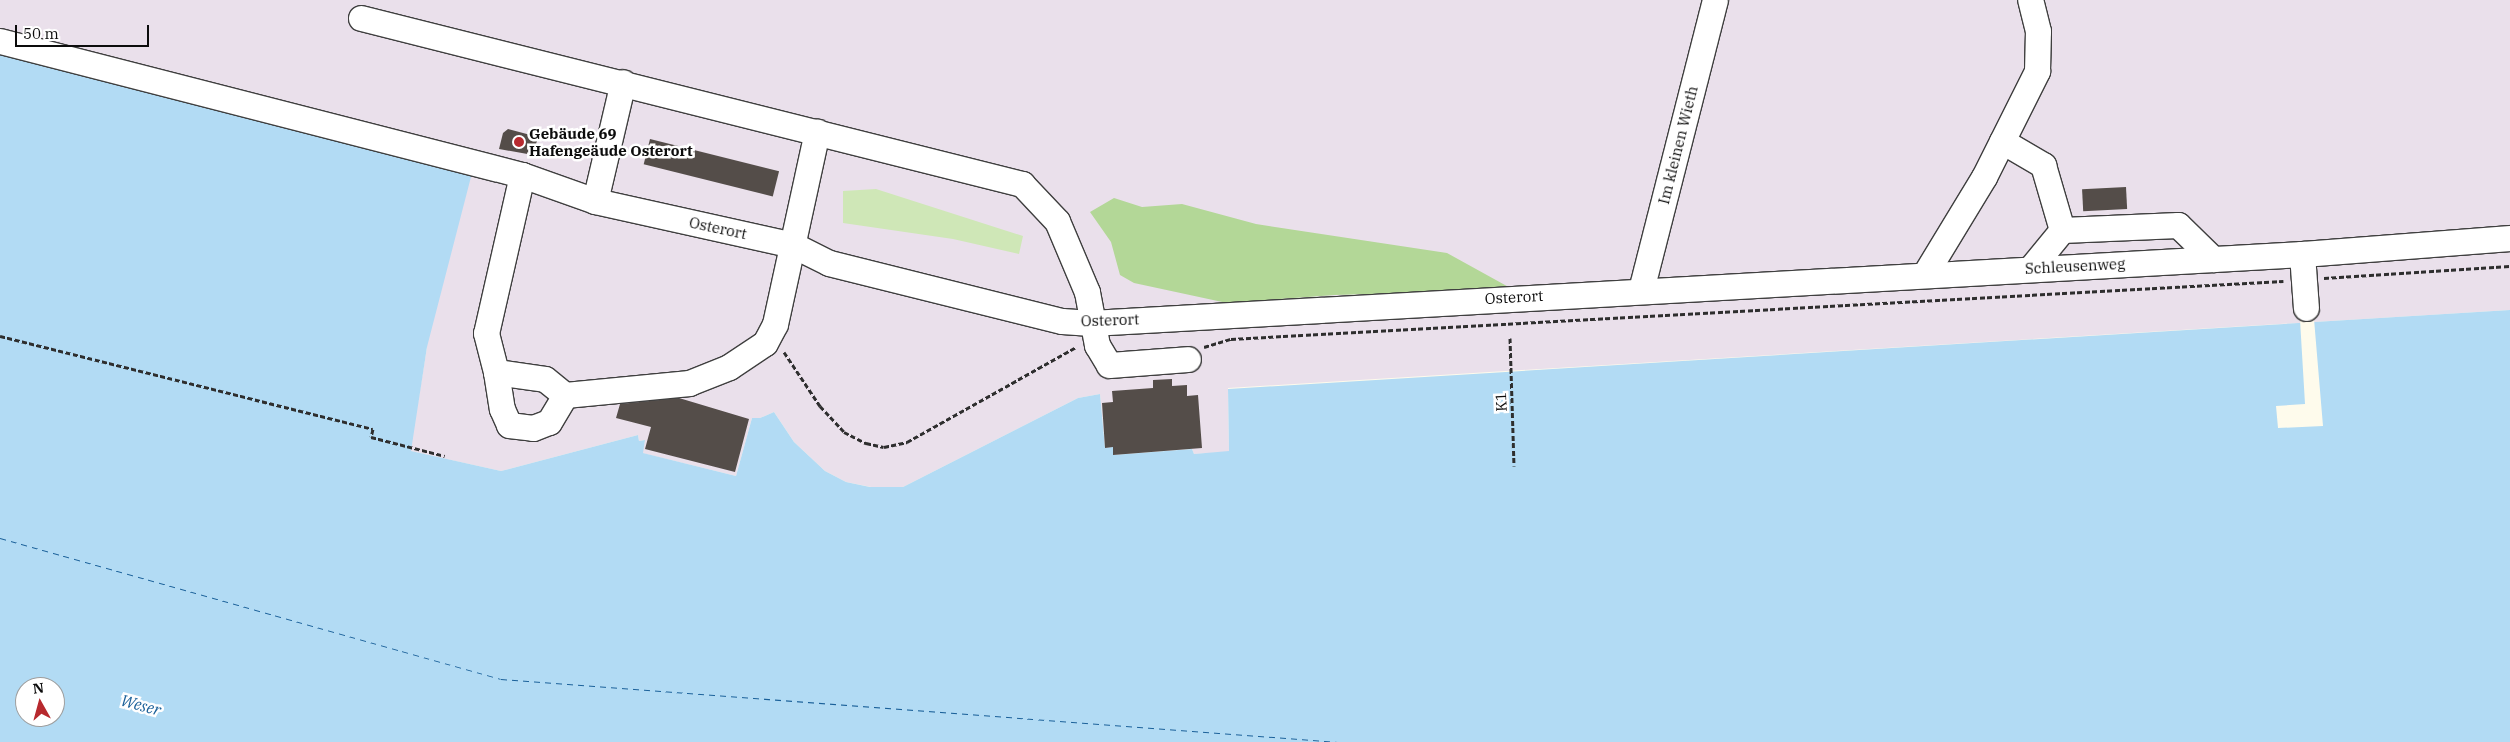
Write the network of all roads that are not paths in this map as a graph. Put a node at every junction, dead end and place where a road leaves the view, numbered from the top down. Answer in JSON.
{"nodes":[{"id":1,"x":1715,"y":0,"type":"edge"},
{"id":2,"x":2030,"y":0,"type":"edge"},
{"id":3,"x":361,"y":18,"type":"dead end"},
{"id":4,"x":0,"y":41,"type":"edge"},
{"id":5,"x":623,"y":82,"type":"junction"},
{"id":6,"x":817,"y":132,"type":"junction"},
{"id":7,"x":2002,"y":141,"type":"junction"},
{"id":8,"x":522,"y":176,"type":"junction"},
{"id":9,"x":595,"y":201,"type":"junction"},
{"id":10,"x":2062,"y":230,"type":"junction"},
{"id":11,"x":2510,"y":238,"type":"edge"},
{"id":12,"x":793,"y":245,"type":"junction"},
{"id":13,"x":2302,"y":254,"type":"junction"},
{"id":14,"x":2213,"y":259,"type":"junction"},
{"id":15,"x":2031,"y":268,"type":"junction"},
{"id":16,"x":1925,"y":274,"type":"junction"},
{"id":17,"x":1640,"y":290,"type":"junction"},
{"id":18,"x":2306,"y":308,"type":"dead end"},
{"id":19,"x":1091,"y":323,"type":"junction"},
{"id":20,"x":1188,"y":359,"type":"road end"},
{"id":21,"x":496,"y":372,"type":"junction"},
{"id":22,"x":565,"y":395,"type":"junction"}],
"edges":[{"from":1,"to":17,"type":"street","name":"Im kleinen Wieth"},
{"from":2,"to":7,"type":"street"},
{"from":3,"to":5,"type":"street"},
{"from":4,"to":8,"type":"street","name":"Osterort"},
{"from":5,"to":6,"type":"street"},
{"from":5,"to":9,"type":"street"},
{"from":6,"to":12,"type":"street"},
{"from":6,"to":19,"type":"street"},
{"from":7,"to":10,"type":"street"},
{"from":7,"to":16,"type":"street"},
{"from":8,"to":9,"type":"street","name":"Osterort"},
{"from":8,"to":21,"type":"street"},
{"from":9,"to":12,"type":"street","name":"Osterort"},
{"from":10,"to":14,"type":"street"},
{"from":10,"to":15,"type":"street"},
{"from":11,"to":13,"type":"street","name":"Schleusenweg"},
{"from":12,"to":19,"type":"street","name":"Osterort"},
{"from":12,"to":22,"type":"street"},
{"from":13,"to":14,"type":"street","name":"Schleusenweg"},
{"from":13,"to":18,"type":"street"},
{"from":14,"to":15,"type":"street","name":"Schleusenweg"},
{"from":15,"to":16,"type":"street","name":"Schleusenweg"},
{"from":16,"to":17,"type":"street","name":"Schleusenweg"},
{"from":17,"to":19,"type":"street","name":"Osterort"},
{"from":19,"to":20,"type":"street"},
{"from":21,"to":22,"type":"street"},
{"from":21,"to":22,"type":"street"}]}
